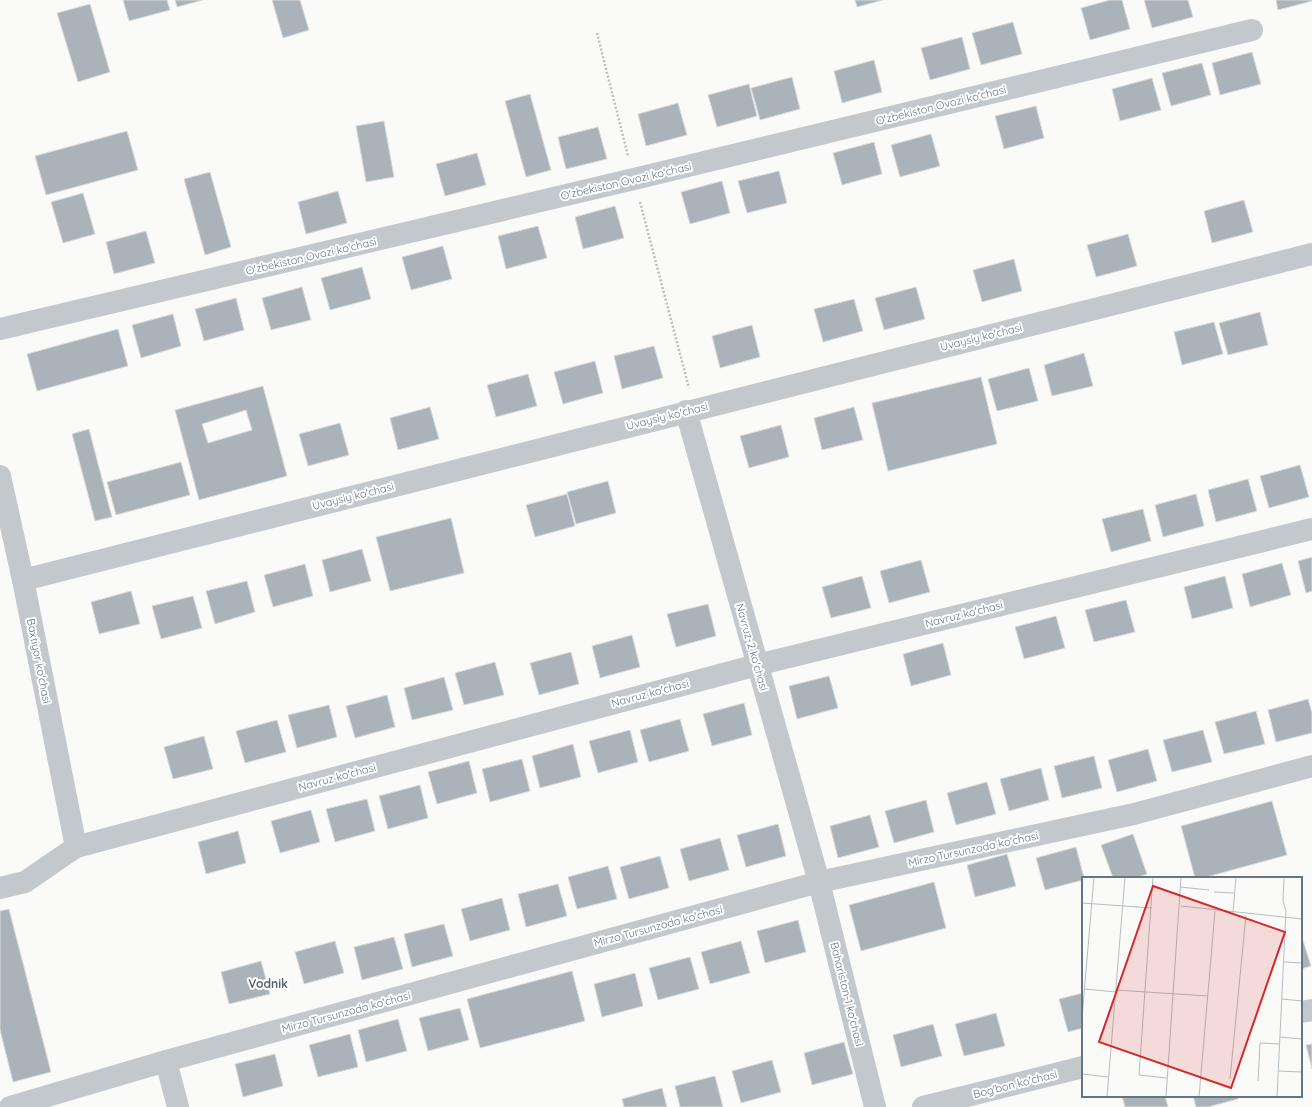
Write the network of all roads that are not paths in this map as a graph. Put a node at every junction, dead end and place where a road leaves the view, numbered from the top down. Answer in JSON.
{"nodes":[{"id":1,"x":1252,"y":30,"type":"dead end"},
{"id":2,"x":1312,"y":254,"type":"edge"},
{"id":3,"x":0,"y":329,"type":"edge"},
{"id":4,"x":690,"y":410,"type":"junction"},
{"id":5,"x":0,"y":476,"type":"edge"},
{"id":6,"x":1312,"y":529,"type":"edge"},
{"id":7,"x":23,"y":580,"type":"junction"},
{"id":8,"x":757,"y":665,"type":"junction"},
{"id":9,"x":1312,"y":766,"type":"edge"},
{"id":10,"x":76,"y":847,"type":"junction"},
{"id":11,"x":819,"y":882,"type":"junction"},
{"id":12,"x":0,"y":888,"type":"edge"},
{"id":13,"x":1312,"y":1010,"type":"edge"},
{"id":14,"x":1302,"y":1012,"type":"edge"},
{"id":15,"x":166,"y":1061,"type":"junction"},
{"id":16,"x":1082,"y":1067,"type":"edge"},
{"id":17,"x":10,"y":1107,"type":"edge"},
{"id":18,"x":178,"y":1107,"type":"edge"},
{"id":19,"x":875,"y":1107,"type":"edge"},
{"id":20,"x":923,"y":1107,"type":"edge"}],
"edges":[{"from":1,"to":3,"type":"street","name":"O'zbekiston Ovozi ko'chasi"},
{"from":2,"to":4,"type":"street","name":"Uvaysiy ko'chasi"},
{"from":4,"to":7,"type":"street","name":"Uvaysiy ko'chasi"},
{"from":4,"to":8,"type":"street","name":"Navruz-2 ko'chasi"},
{"from":5,"to":7,"type":"street","name":"Baxtiyor ko'chasi"},
{"from":6,"to":8,"type":"street","name":"Navruz ko'chasi"},
{"from":7,"to":10,"type":"street","name":"Baxtiyor ko'chasi"},
{"from":8,"to":10,"type":"street","name":"Navruz ko'chasi"},
{"from":8,"to":11,"type":"street","name":"Navruz-2 ko'chasi"},
{"from":9,"to":11,"type":"street","name":"Mirzo Tursunzoda ko'chasi"},
{"from":10,"to":12,"type":"street","name":"Navruz ko'chasi"},
{"from":11,"to":15,"type":"street","name":"Mirzo Tursunzoda ko'chasi"},
{"from":11,"to":19,"type":"street","name":"Bahariston-1 ko'chasi"},
{"from":13,"to":14,"type":"street"},
{"from":15,"to":17,"type":"street","name":"Mirzo Tursunzoda ko'chasi"},
{"from":15,"to":18,"type":"street"},
{"from":16,"to":20,"type":"street","name":"Bog'bon ko'chasi"}]}
